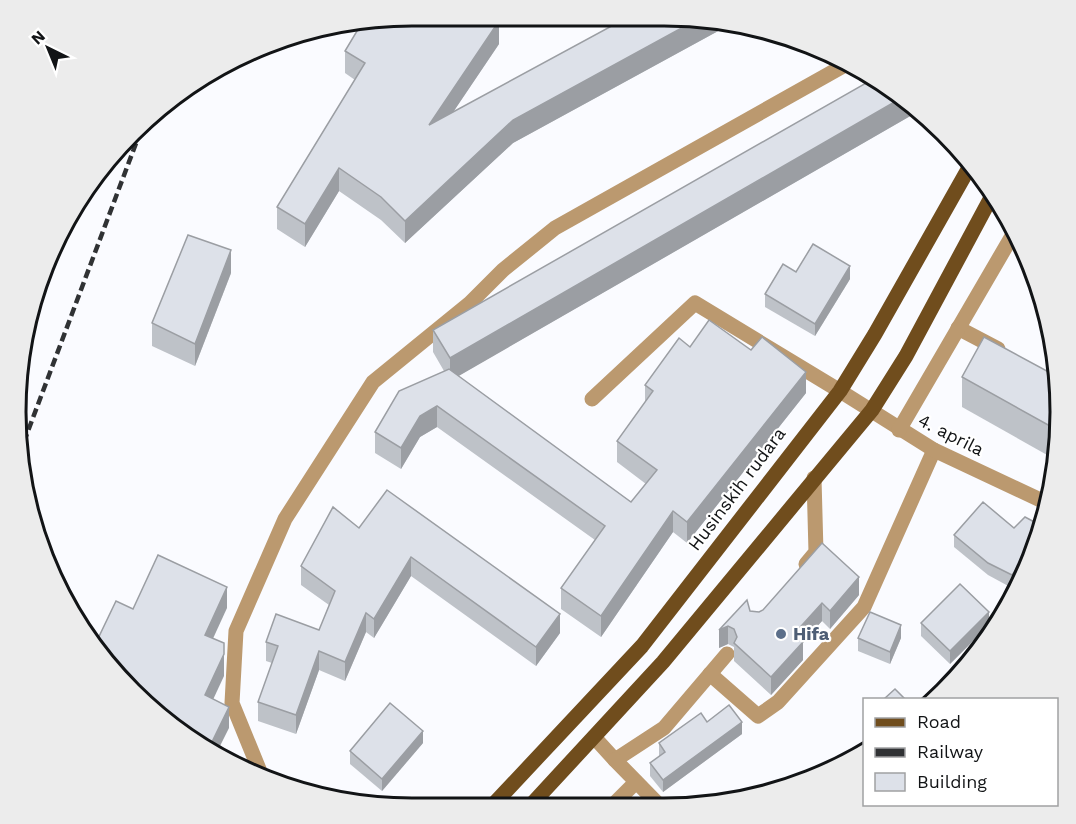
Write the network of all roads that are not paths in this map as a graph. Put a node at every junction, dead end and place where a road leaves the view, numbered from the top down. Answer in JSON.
{"nodes":[{"id":1,"x":839,"y":67,"type":"edge"},
{"id":2,"x":967,"y":172,"type":"edge"},
{"id":3,"x":988,"y":202,"type":"edge"},
{"id":4,"x":1010,"y":239,"type":"edge"},
{"id":5,"x":958,"y":328,"type":"junction"},
{"id":6,"x":1008,"y":354,"type":"edge"},
{"id":7,"x":840,"y":391,"type":"junction"},
{"id":8,"x":592,"y":399,"type":"dead end"},
{"id":9,"x":872,"y":410,"type":"junction"},
{"id":10,"x":899,"y":430,"type":"junction"},
{"id":11,"x":934,"y":450,"type":"junction"},
{"id":12,"x":814,"y":478,"type":"junction"},
{"id":13,"x":1040,"y":500,"type":"edge"},
{"id":14,"x":794,"y":578,"type":"edge"},
{"id":15,"x":727,"y":654,"type":"dead end"},
{"id":16,"x":710,"y":674,"type":"junction"},
{"id":17,"x":594,"y":737,"type":"junction"},
{"id":18,"x":615,"y":760,"type":"junction"},
{"id":19,"x":258,"y":766,"type":"edge"},
{"id":20,"x":636,"y":782,"type":"junction"},
{"id":21,"x":499,"y":798,"type":"edge"},
{"id":22,"x":537,"y":798,"type":"edge"},
{"id":23,"x":620,"y":798,"type":"edge"},
{"id":24,"x":652,"y":798,"type":"edge"}],
"edges":[{"from":1,"to":19,"type":"street"},
{"from":2,"to":7,"type":"main road","name":"Husinskih rudara"},
{"from":3,"to":9,"type":"main road"},
{"from":4,"to":5,"type":"street"},
{"from":5,"to":6,"type":"street"},
{"from":5,"to":10,"type":"street"},
{"from":7,"to":8,"type":"street","name":"4. aprila"},
{"from":7,"to":9,"type":"street","name":"4. aprila"},
{"from":7,"to":21,"type":"main road","name":"Husinskih rudara"},
{"from":9,"to":10,"type":"street","name":"4. aprila"},
{"from":9,"to":12,"type":"main road"},
{"from":10,"to":11,"type":"street","name":"4. aprila"},
{"from":11,"to":13,"type":"street","name":"4. aprila"},
{"from":11,"to":16,"type":"street"},
{"from":12,"to":14,"type":"street"},
{"from":12,"to":17,"type":"main road"},
{"from":15,"to":16,"type":"street"},
{"from":16,"to":18,"type":"street"},
{"from":17,"to":18,"type":"street"},
{"from":17,"to":22,"type":"main road"},
{"from":18,"to":20,"type":"street"},
{"from":20,"to":23,"type":"street"},
{"from":20,"to":24,"type":"street"}]}
